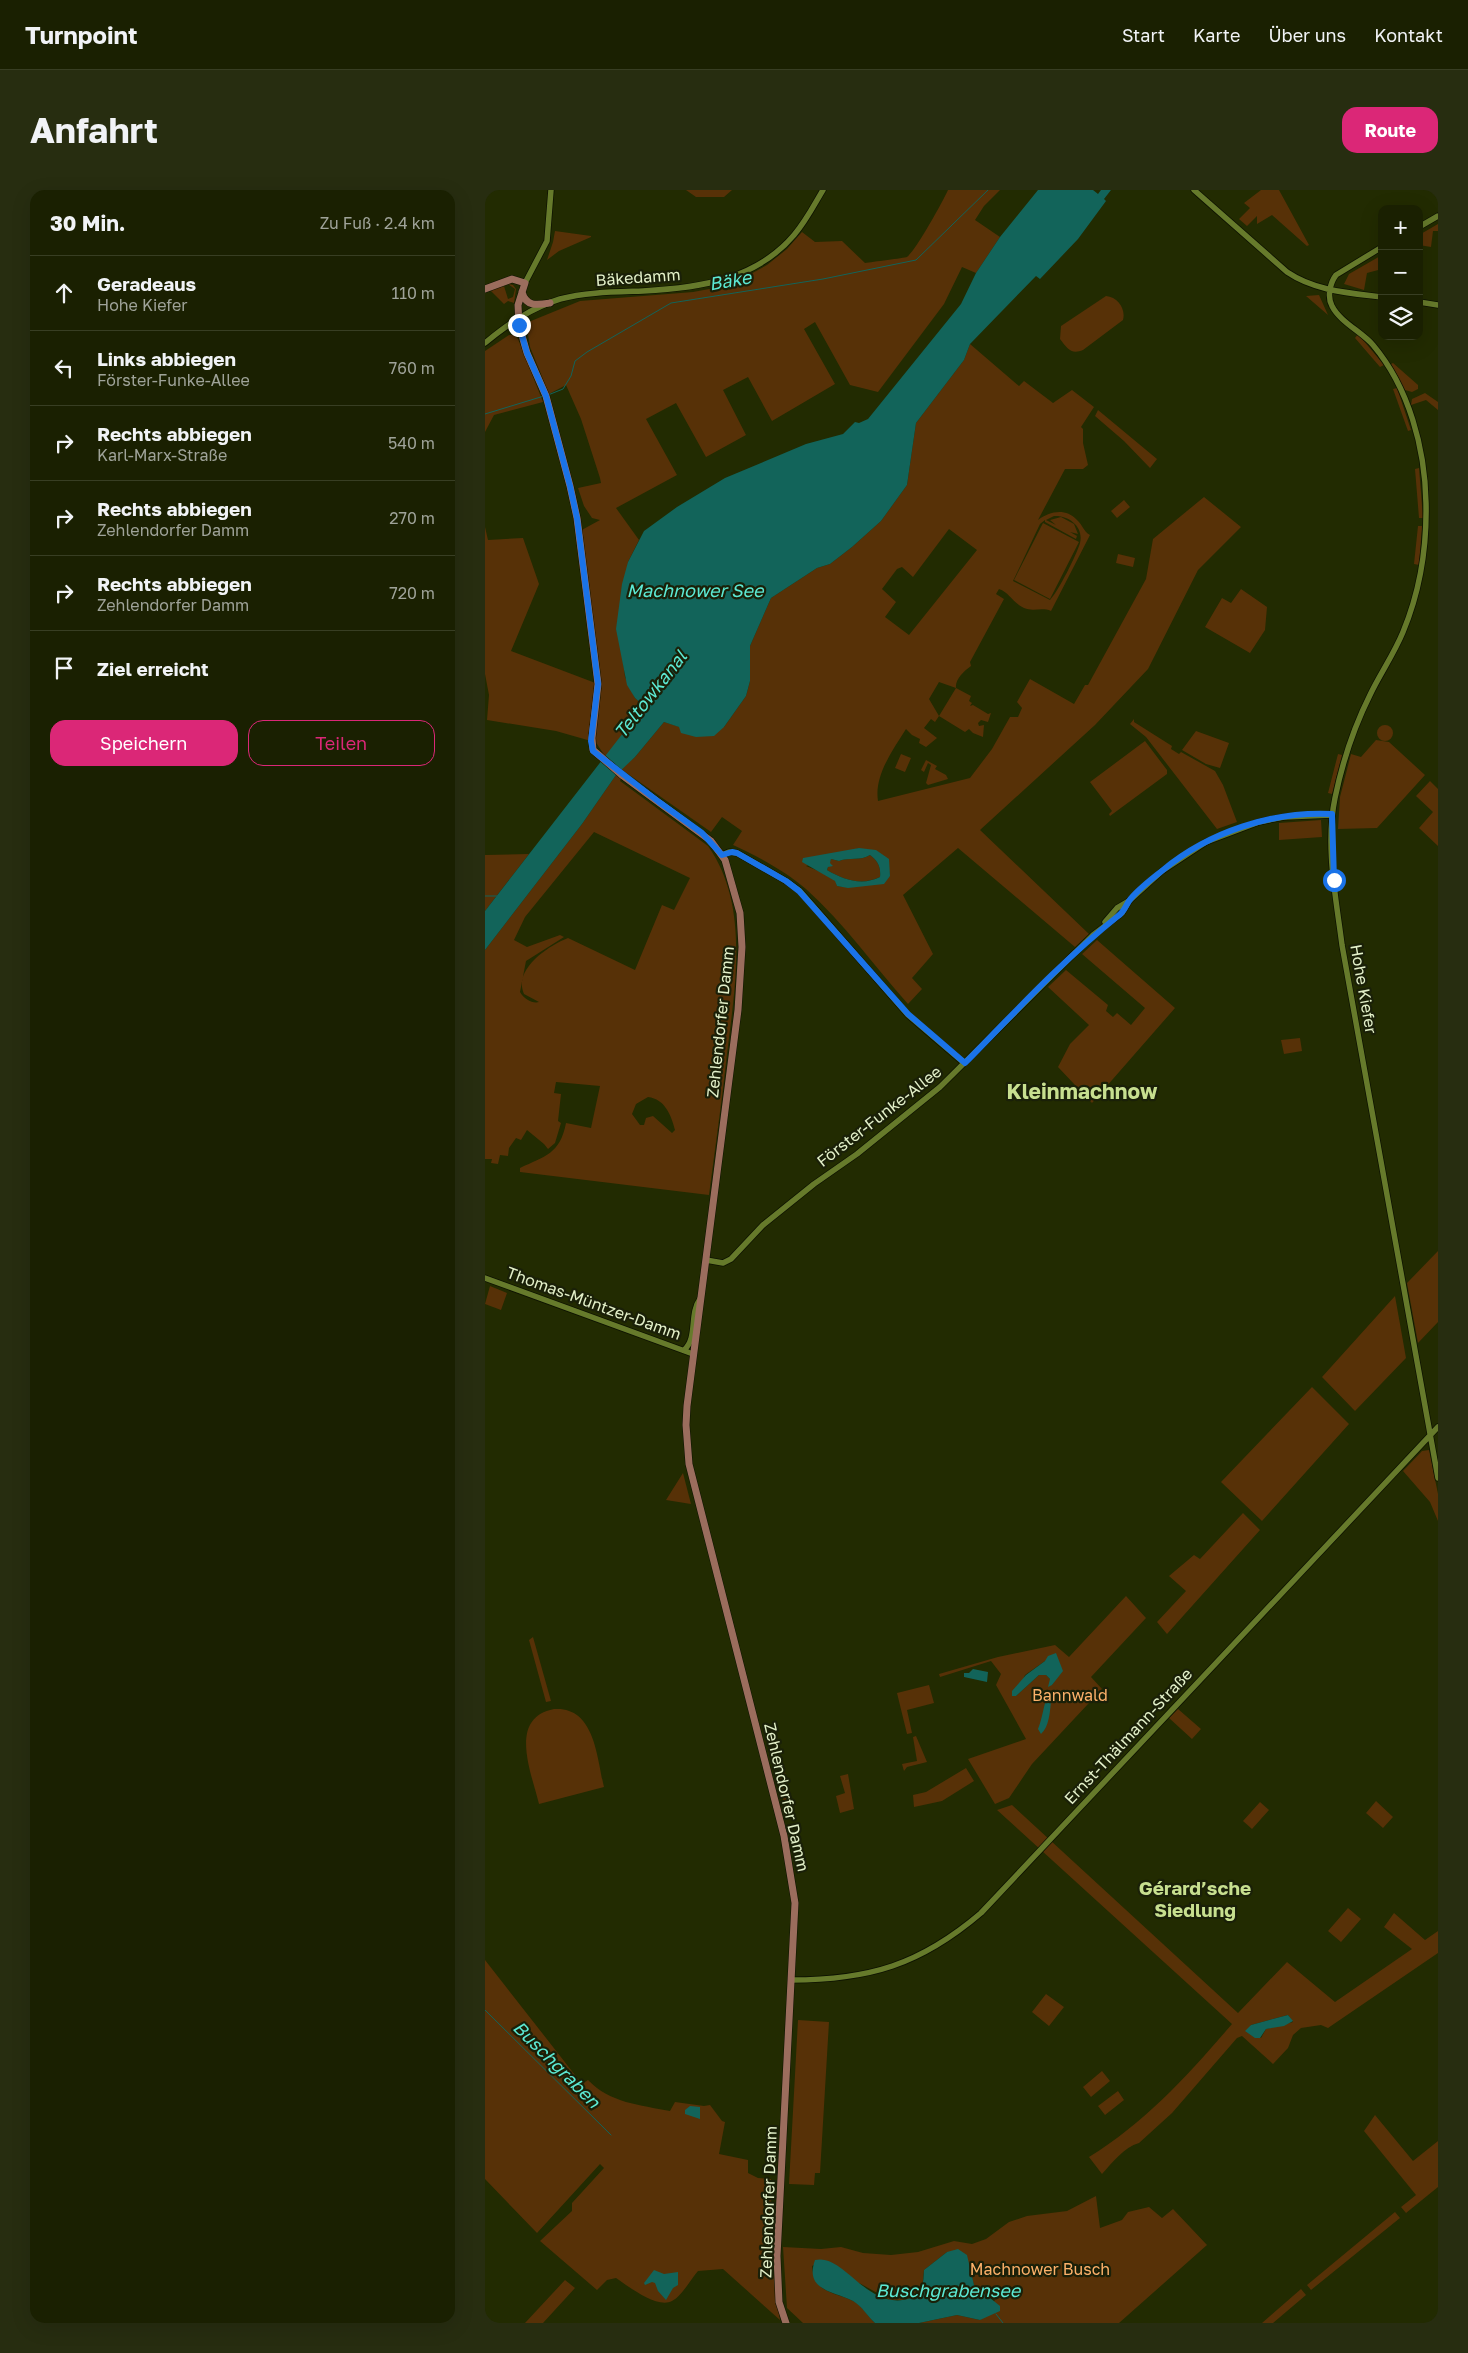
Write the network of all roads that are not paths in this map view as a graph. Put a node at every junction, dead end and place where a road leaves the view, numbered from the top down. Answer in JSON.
{"nodes":[{"id":1,"x":551,"y":190,"type":"edge"},
{"id":2,"x":823,"y":190,"type":"edge"},
{"id":3,"x":1194,"y":190,"type":"edge"},
{"id":4,"x":1438,"y":216,"type":"edge"},
{"id":5,"x":1423,"y":225,"type":"edge"},
{"id":6,"x":1378,"y":249,"type":"edge"},
{"id":7,"x":525,"y":283,"type":"junction"},
{"id":8,"x":485,"y":289,"type":"edge"},
{"id":9,"x":1331,"y":290,"type":"junction"},
{"id":10,"x":522,"y":291,"type":"junction"},
{"id":11,"x":1378,"y":296,"type":"edge"},
{"id":12,"x":550,"y":302,"type":"junction"},
{"id":13,"x":1423,"y":303,"type":"edge"},
{"id":14,"x":1438,"y":305,"type":"edge"},
{"id":15,"x":518,"y":318,"type":"junction"},
{"id":16,"x":485,"y":343,"type":"edge"},
{"id":17,"x":1332,"y":814,"type":"junction"},
{"id":18,"x":722,"y":855,"type":"junction"},
{"id":19,"x":965,"y":1063,"type":"junction"},
{"id":20,"x":706,"y":1260,"type":"junction"},
{"id":21,"x":485,"y":1278,"type":"edge"},
{"id":22,"x":701,"y":1299,"type":"junction"},
{"id":23,"x":683,"y":1350,"type":"junction"},
{"id":24,"x":693,"y":1354,"type":"junction"},
{"id":25,"x":1438,"y":1427,"type":"edge"},
{"id":26,"x":1430,"y":1436,"type":"junction"},
{"id":27,"x":1438,"y":1478,"type":"edge"},
{"id":28,"x":791,"y":1980,"type":"junction"},
{"id":29,"x":785,"y":2319,"type":"edge"}],
"edges":[{"from":1,"to":7,"type":"street"},
{"from":2,"to":12,"type":"street","name":"Bäkedamm"},
{"from":3,"to":9,"type":"street"},
{"from":4,"to":5,"type":"street"},
{"from":6,"to":9,"type":"street"},
{"from":7,"to":8,"type":"main road"},
{"from":7,"to":10,"type":"main road"},
{"from":9,"to":11,"type":"street"},
{"from":9,"to":17,"type":"street","name":"Hohe Kiefer"},
{"from":10,"to":12,"type":"main road"},
{"from":10,"to":15,"type":"main road"},
{"from":12,"to":15,"type":"street","name":"Bäkedamm"},
{"from":13,"to":14,"type":"street"},
{"from":15,"to":16,"type":"street","name":"Bäkedamm"},
{"from":15,"to":18,"type":"main road","name":"Zehlendorfer Damm"},
{"from":17,"to":19,"type":"street","name":"Förster-Funke-Allee"},
{"from":17,"to":26,"type":"street","name":"Hohe Kiefer"},
{"from":18,"to":19,"type":"street"},
{"from":18,"to":20,"type":"main road","name":"Zehlendorfer Damm"},
{"from":19,"to":20,"type":"street","name":"Förster-Funke-Allee"},
{"from":20,"to":22,"type":"main road","name":"Zehlendorfer Damm"},
{"from":21,"to":23,"type":"street","name":"Thomas-Müntzer-Damm"},
{"from":22,"to":23,"type":"street"},
{"from":22,"to":24,"type":"main road","name":"Zehlendorfer Damm"},
{"from":23,"to":24,"type":"street","name":"Thomas-Müntzer-Damm"},
{"from":24,"to":28,"type":"main road","name":"Zehlendorfer Damm"},
{"from":25,"to":26,"type":"street","name":"Ernst-Thälmann-Straße"},
{"from":26,"to":27,"type":"street","name":"Hohe Kiefer"},
{"from":26,"to":28,"type":"street","name":"Ernst-Thälmann-Straße"},
{"from":28,"to":29,"type":"main road","name":"Zehlendorfer Damm"}]}
